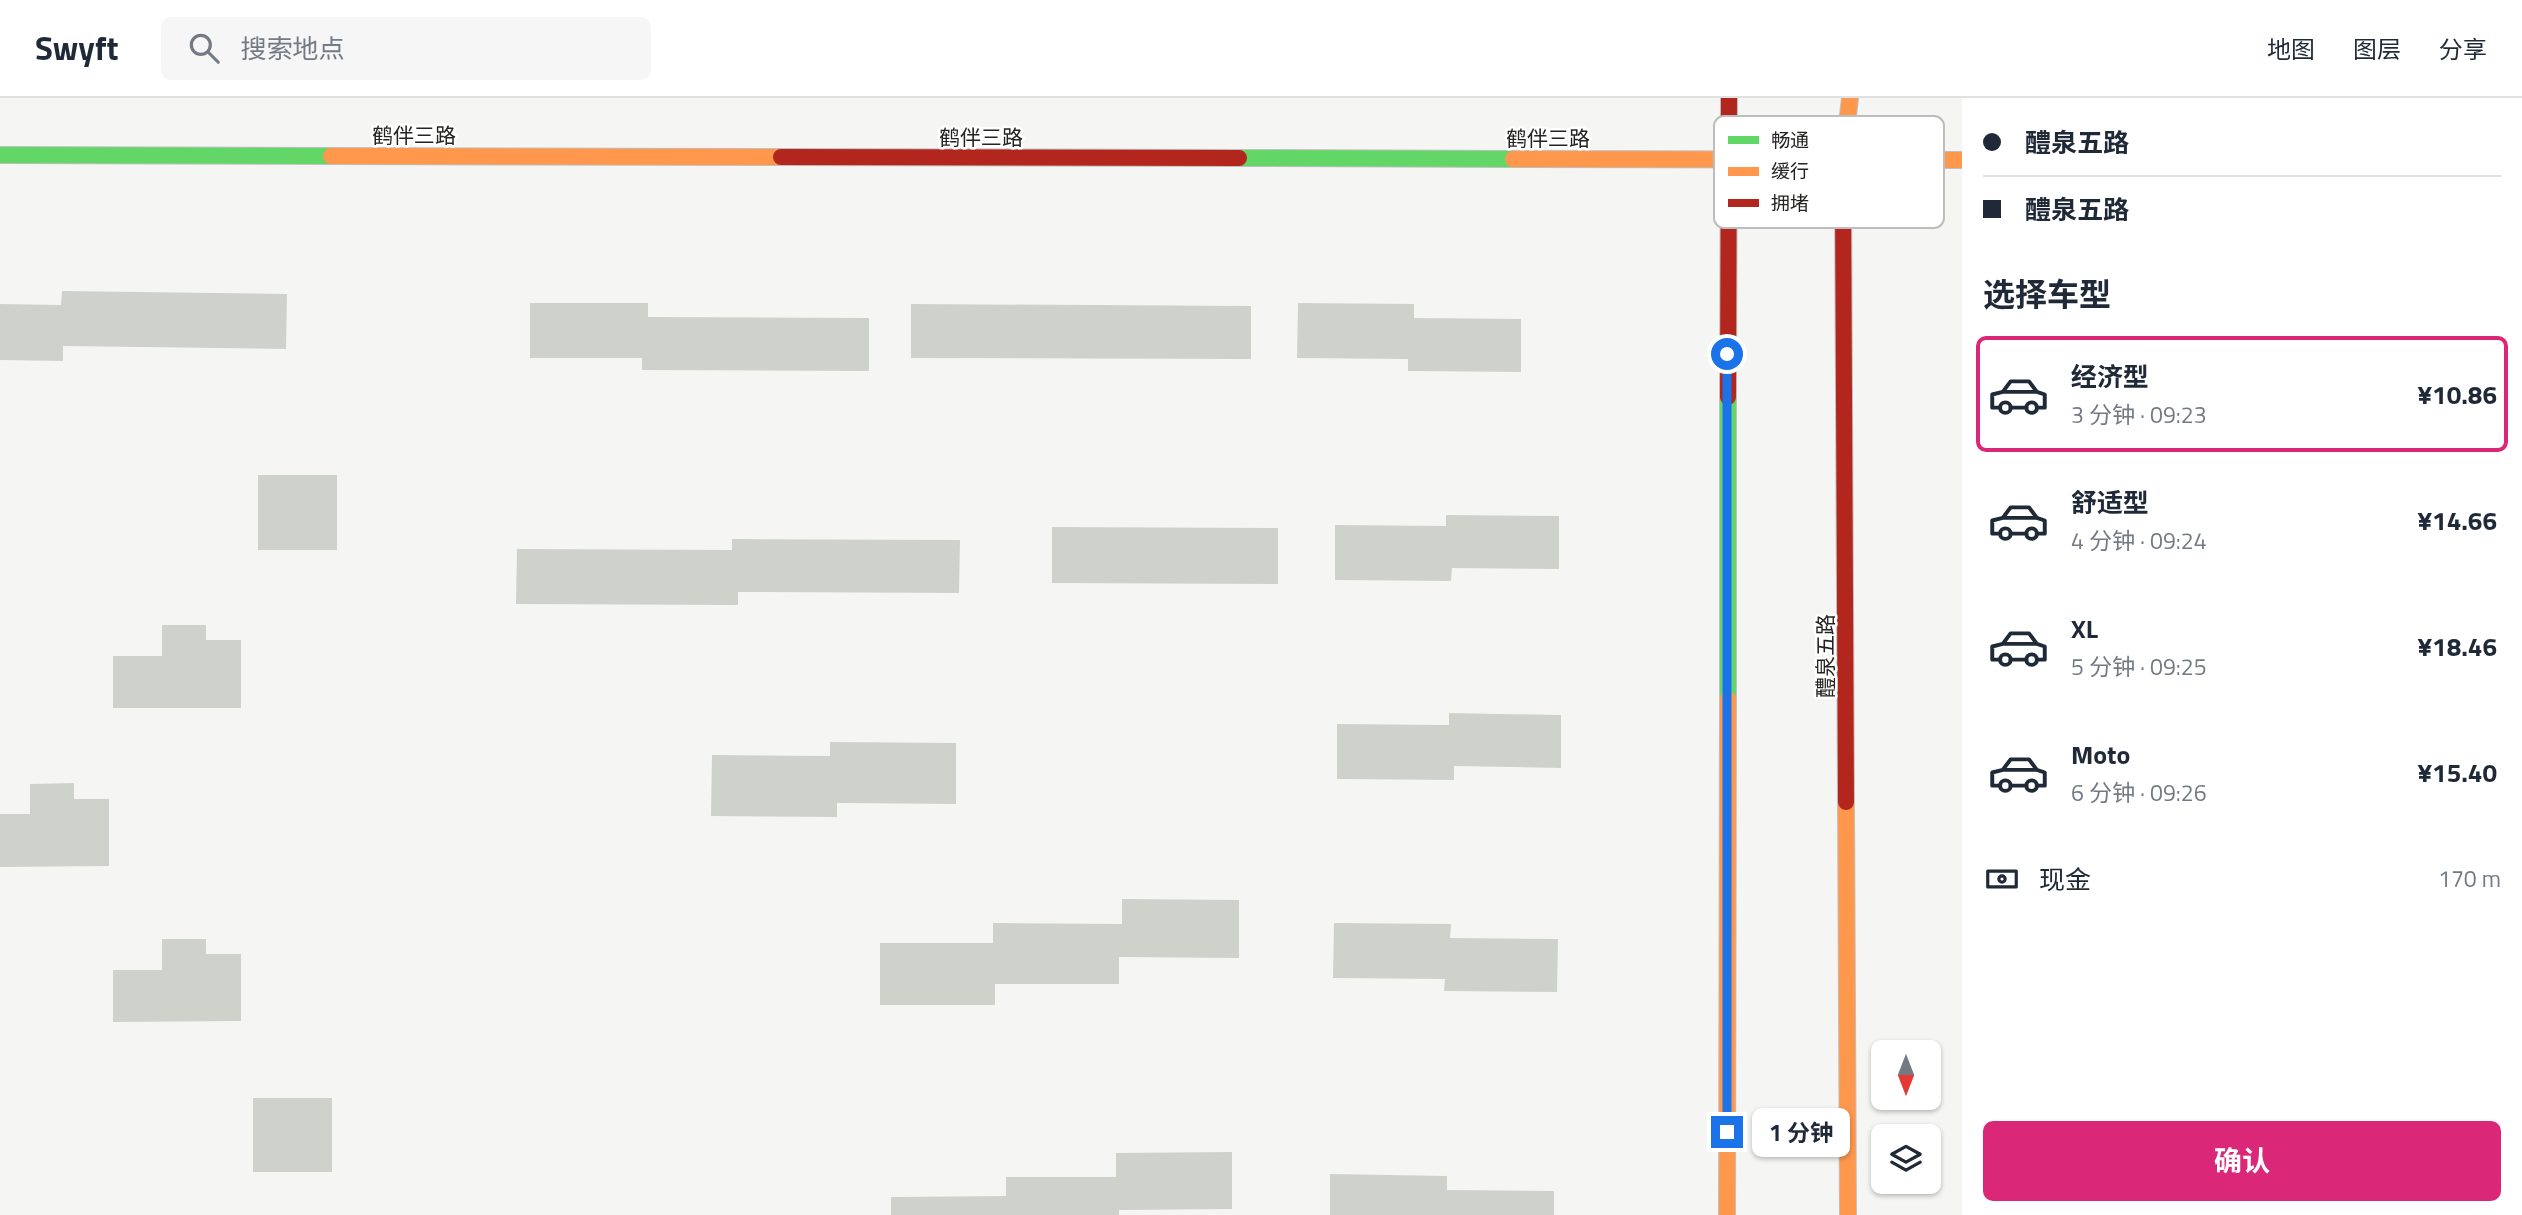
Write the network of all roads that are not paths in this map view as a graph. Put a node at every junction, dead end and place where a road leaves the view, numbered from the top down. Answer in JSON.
{"nodes":[{"id":1,"x":1729,"y":98,"type":"edge"},
{"id":2,"x":1850,"y":98,"type":"edge"},
{"id":3,"x":1728,"y":116,"type":"edge"},
{"id":4,"x":1848,"y":116,"type":"edge"},
{"id":5,"x":0,"y":155,"type":"edge"},
{"id":6,"x":1714,"y":160,"type":"edge"},
{"id":7,"x":1944,"y":160,"type":"edge"},
{"id":8,"x":1962,"y":160,"type":"edge"},
{"id":9,"x":1727,"y":228,"type":"edge"},
{"id":10,"x":1843,"y":228,"type":"edge"},
{"id":11,"x":1727,"y":1215,"type":"edge"},
{"id":12,"x":1848,"y":1215,"type":"edge"}],
"edges":[{"from":1,"to":3,"type":"main road"},
{"from":2,"to":4,"type":"main road","name":"醴泉五路"},
{"from":5,"to":6,"type":"main road","name":"鹤伴三路"},
{"from":7,"to":8,"type":"main road","name":"鹤伴三路"},
{"from":9,"to":11,"type":"main road"},
{"from":10,"to":12,"type":"main road","name":"醴泉五路"}]}
